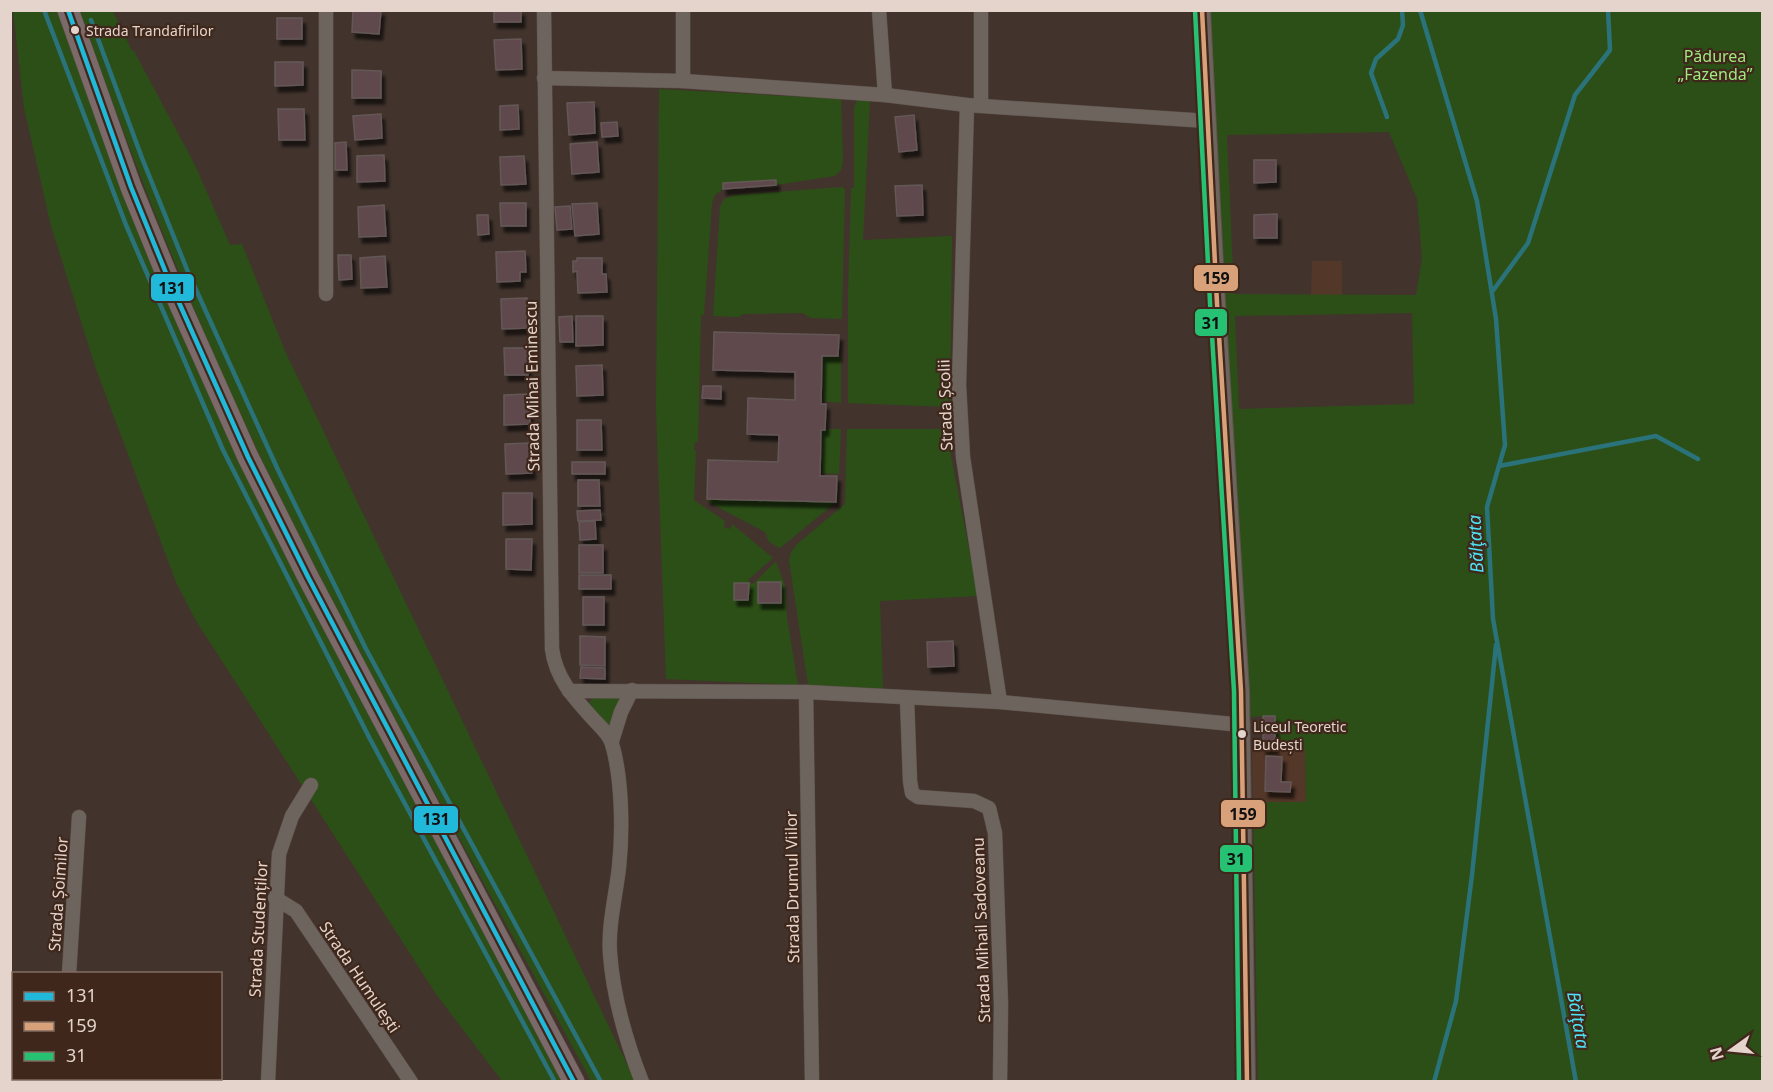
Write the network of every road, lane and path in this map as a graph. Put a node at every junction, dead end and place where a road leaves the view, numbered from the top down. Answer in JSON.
{"nodes":[{"id":1,"x":68,"y":10,"type":"edge"},
{"id":2,"x":326,"y":10,"type":"edge"},
{"id":3,"x":544,"y":10,"type":"edge"},
{"id":4,"x":683,"y":10,"type":"edge"},
{"id":5,"x":879,"y":10,"type":"edge"},
{"id":6,"x":981,"y":10,"type":"edge"},
{"id":7,"x":1202,"y":10,"type":"edge"},
{"id":8,"x":544,"y":78,"type":"junction"},
{"id":9,"x":683,"y":81,"type":"junction"},
{"id":10,"x":885,"y":95,"type":"junction"},
{"id":11,"x":974,"y":105,"type":"junction"},
{"id":12,"x":1207,"y":121,"type":"junction"},
{"id":13,"x":326,"y":294,"type":"dead end"},
{"id":14,"x":632,"y":690,"type":"junction"},
{"id":15,"x":569,"y":691,"type":"junction"},
{"id":16,"x":806,"y":692,"type":"junction"},
{"id":17,"x":907,"y":698,"type":"junction"},
{"id":18,"x":1000,"y":702,"type":"junction"},
{"id":19,"x":1243,"y":725,"type":"junction"},
{"id":20,"x":612,"y":741,"type":"junction"},
{"id":21,"x":310,"y":785,"type":"dead end"},
{"id":22,"x":80,"y":817,"type":"dead end"},
{"id":23,"x":276,"y":898,"type":"junction"},
{"id":24,"x":69,"y":972,"type":"edge"},
{"id":25,"x":268,"y":1082,"type":"edge"},
{"id":26,"x":411,"y":1082,"type":"edge"},
{"id":27,"x":574,"y":1082,"type":"edge"},
{"id":28,"x":642,"y":1082,"type":"edge"},
{"id":29,"x":812,"y":1082,"type":"edge"},
{"id":30,"x":1000,"y":1082,"type":"edge"},
{"id":31,"x":1247,"y":1082,"type":"edge"}],
"edges":[{"from":1,"to":27,"type":"highway"},
{"from":2,"to":13,"type":"street"},
{"from":3,"to":8,"type":"street","name":"Strada Mihai Eminescu"},
{"from":4,"to":9,"type":"street"},
{"from":5,"to":10,"type":"street"},
{"from":6,"to":11,"type":"street","name":"Strada Școlii"},
{"from":7,"to":12,"type":"street"},
{"from":8,"to":9,"type":"street"},
{"from":8,"to":15,"type":"street","name":"Strada Mihai Eminescu"},
{"from":9,"to":10,"type":"street"},
{"from":10,"to":11,"type":"street"},
{"from":11,"to":12,"type":"street"},
{"from":11,"to":18,"type":"street","name":"Strada Școlii"},
{"from":12,"to":19,"type":"street"},
{"from":14,"to":15,"type":"street"},
{"from":14,"to":16,"type":"street"},
{"from":14,"to":20,"type":"street"},
{"from":15,"to":20,"type":"street","name":"Strada Mihai Eminescu"},
{"from":16,"to":17,"type":"street"},
{"from":16,"to":29,"type":"street","name":"Strada Drumul Viilor"},
{"from":17,"to":18,"type":"street"},
{"from":17,"to":30,"type":"street","name":"Strada Mihail Sadoveanu"},
{"from":18,"to":19,"type":"street"},
{"from":19,"to":31,"type":"street"},
{"from":20,"to":28,"type":"street"},
{"from":21,"to":23,"type":"street","name":"Strada Studenților"},
{"from":22,"to":24,"type":"street","name":"Strada Șoimilor"},
{"from":23,"to":25,"type":"street","name":"Strada Studenților"},
{"from":23,"to":26,"type":"street","name":"Strada Humulești"}]}
